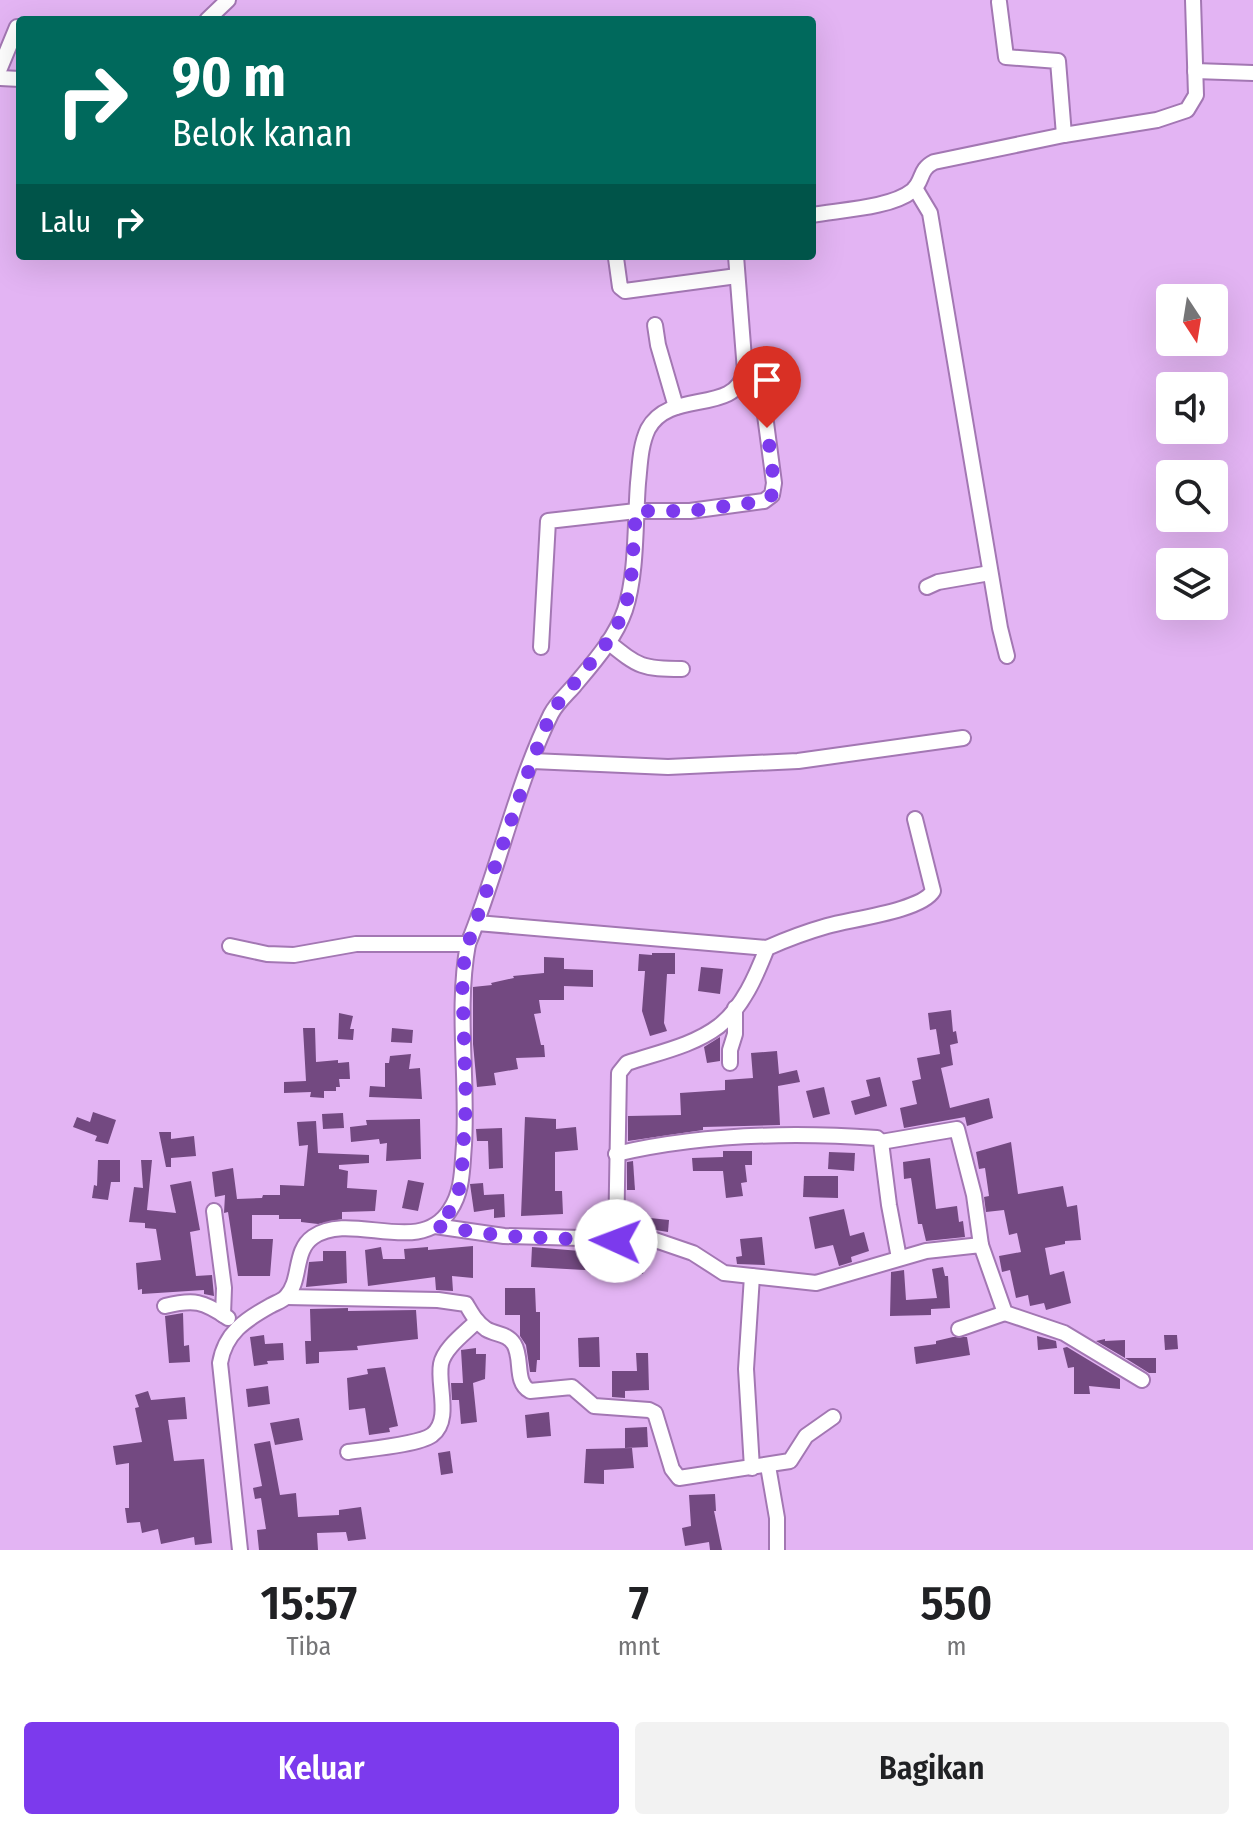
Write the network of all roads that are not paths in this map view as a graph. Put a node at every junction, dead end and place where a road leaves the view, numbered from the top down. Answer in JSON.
{"nodes":[{"id":1,"x":228,"y":0,"type":"edge"},
{"id":2,"x":1193,"y":0,"type":"edge"},
{"id":3,"x":999,"y":2,"type":"dead end"},
{"id":4,"x":211,"y":16,"type":"edge"},
{"id":5,"x":16,"y":29,"type":"edge"},
{"id":6,"x":0,"y":68,"type":"edge"},
{"id":7,"x":1195,"y":71,"type":"junction"},
{"id":8,"x":1253,"y":73,"type":"edge"},
{"id":9,"x":1064,"y":135,"type":"junction"},
{"id":10,"x":915,"y":188,"type":"junction"},
{"id":11,"x":816,"y":214,"type":"edge"},
{"id":12,"x":616,"y":260,"type":"edge"},
{"id":13,"x":736,"y":260,"type":"edge"},
{"id":14,"x":737,"y":276,"type":"junction"},
{"id":15,"x":655,"y":325,"type":"dead end"},
{"id":16,"x":743,"y":382,"type":"junction"},
{"id":17,"x":676,"y":407,"type":"junction"},
{"id":18,"x":636,"y":511,"type":"junction"},
{"id":19,"x":990,"y":573,"type":"junction"},
{"id":20,"x":927,"y":587,"type":"dead end"},
{"id":21,"x":608,"y":642,"type":"junction"},
{"id":22,"x":541,"y":647,"type":"dead end"},
{"id":23,"x":1007,"y":656,"type":"dead end"},
{"id":24,"x":682,"y":669,"type":"dead end"},
{"id":25,"x":963,"y":738,"type":"dead end"},
{"id":26,"x":532,"y":761,"type":"junction"},
{"id":27,"x":915,"y":819,"type":"dead end"},
{"id":28,"x":477,"y":923,"type":"junction"},
{"id":29,"x":468,"y":944,"type":"junction"},
{"id":30,"x":230,"y":946,"type":"dead end"},
{"id":31,"x":767,"y":948,"type":"junction"},
{"id":32,"x":735,"y":1008,"type":"junction"},
{"id":33,"x":730,"y":1063,"type":"dead end"},
{"id":34,"x":881,"y":1142,"type":"junction"},
{"id":35,"x":616,"y":1154,"type":"junction"},
{"id":36,"x":214,"y":1211,"type":"dead end"},
{"id":37,"x":435,"y":1226,"type":"junction"},
{"id":38,"x":616,"y":1241,"type":"junction"},
{"id":39,"x":981,"y":1245,"type":"junction"},
{"id":40,"x":899,"y":1258,"type":"junction"},
{"id":41,"x":752,"y":1276,"type":"junction"},
{"id":42,"x":286,"y":1297,"type":"junction"},
{"id":43,"x":165,"y":1306,"type":"dead end"},
{"id":44,"x":1005,"y":1313,"type":"junction"},
{"id":45,"x":223,"y":1315,"type":"junction"},
{"id":46,"x":477,"y":1321,"type":"junction"},
{"id":47,"x":238,"y":1326,"type":"junction"},
{"id":48,"x":959,"y":1329,"type":"dead end"},
{"id":49,"x":1142,"y":1380,"type":"dead end"},
{"id":50,"x":833,"y":1417,"type":"dead end"},
{"id":51,"x":348,"y":1452,"type":"dead end"},
{"id":52,"x":768,"y":1466,"type":"junction"},
{"id":53,"x":752,"y":1468,"type":"junction"},
{"id":54,"x":240,"y":1550,"type":"edge"},
{"id":55,"x":777,"y":1550,"type":"edge"}],
"edges":[{"from":1,"to":4,"type":"street"},
{"from":2,"to":7,"type":"street"},
{"from":3,"to":9,"type":"street"},
{"from":5,"to":6,"type":"street"},
{"from":7,"to":8,"type":"street"},
{"from":7,"to":9,"type":"street"},
{"from":9,"to":10,"type":"street"},
{"from":10,"to":11,"type":"street"},
{"from":10,"to":19,"type":"street"},
{"from":12,"to":14,"type":"street"},
{"from":13,"to":14,"type":"street"},
{"from":14,"to":16,"type":"street"},
{"from":15,"to":17,"type":"street"},
{"from":16,"to":17,"type":"street"},
{"from":16,"to":18,"type":"street"},
{"from":17,"to":18,"type":"street"},
{"from":18,"to":21,"type":"street"},
{"from":18,"to":22,"type":"street"},
{"from":19,"to":20,"type":"street"},
{"from":19,"to":23,"type":"street"},
{"from":21,"to":24,"type":"street"},
{"from":21,"to":26,"type":"street"},
{"from":25,"to":26,"type":"street"},
{"from":26,"to":28,"type":"street"},
{"from":27,"to":31,"type":"street"},
{"from":28,"to":29,"type":"street"},
{"from":28,"to":31,"type":"street"},
{"from":29,"to":30,"type":"street"},
{"from":29,"to":37,"type":"street"},
{"from":31,"to":32,"type":"street"},
{"from":32,"to":33,"type":"street"},
{"from":32,"to":35,"type":"street"},
{"from":34,"to":35,"type":"street"},
{"from":34,"to":39,"type":"street"},
{"from":34,"to":40,"type":"street"},
{"from":35,"to":38,"type":"street"},
{"from":36,"to":45,"type":"street"},
{"from":37,"to":38,"type":"street"},
{"from":37,"to":42,"type":"street"},
{"from":38,"to":41,"type":"street"},
{"from":39,"to":40,"type":"street"},
{"from":39,"to":44,"type":"street"},
{"from":40,"to":41,"type":"street"},
{"from":41,"to":53,"type":"street"},
{"from":42,"to":46,"type":"street"},
{"from":42,"to":47,"type":"street"},
{"from":43,"to":45,"type":"street"},
{"from":44,"to":48,"type":"street"},
{"from":44,"to":49,"type":"street"},
{"from":45,"to":47,"type":"street"},
{"from":46,"to":51,"type":"street"},
{"from":46,"to":53,"type":"street"},
{"from":47,"to":54,"type":"street"},
{"from":50,"to":52,"type":"street"},
{"from":52,"to":53,"type":"street"},
{"from":52,"to":55,"type":"street"}]}
